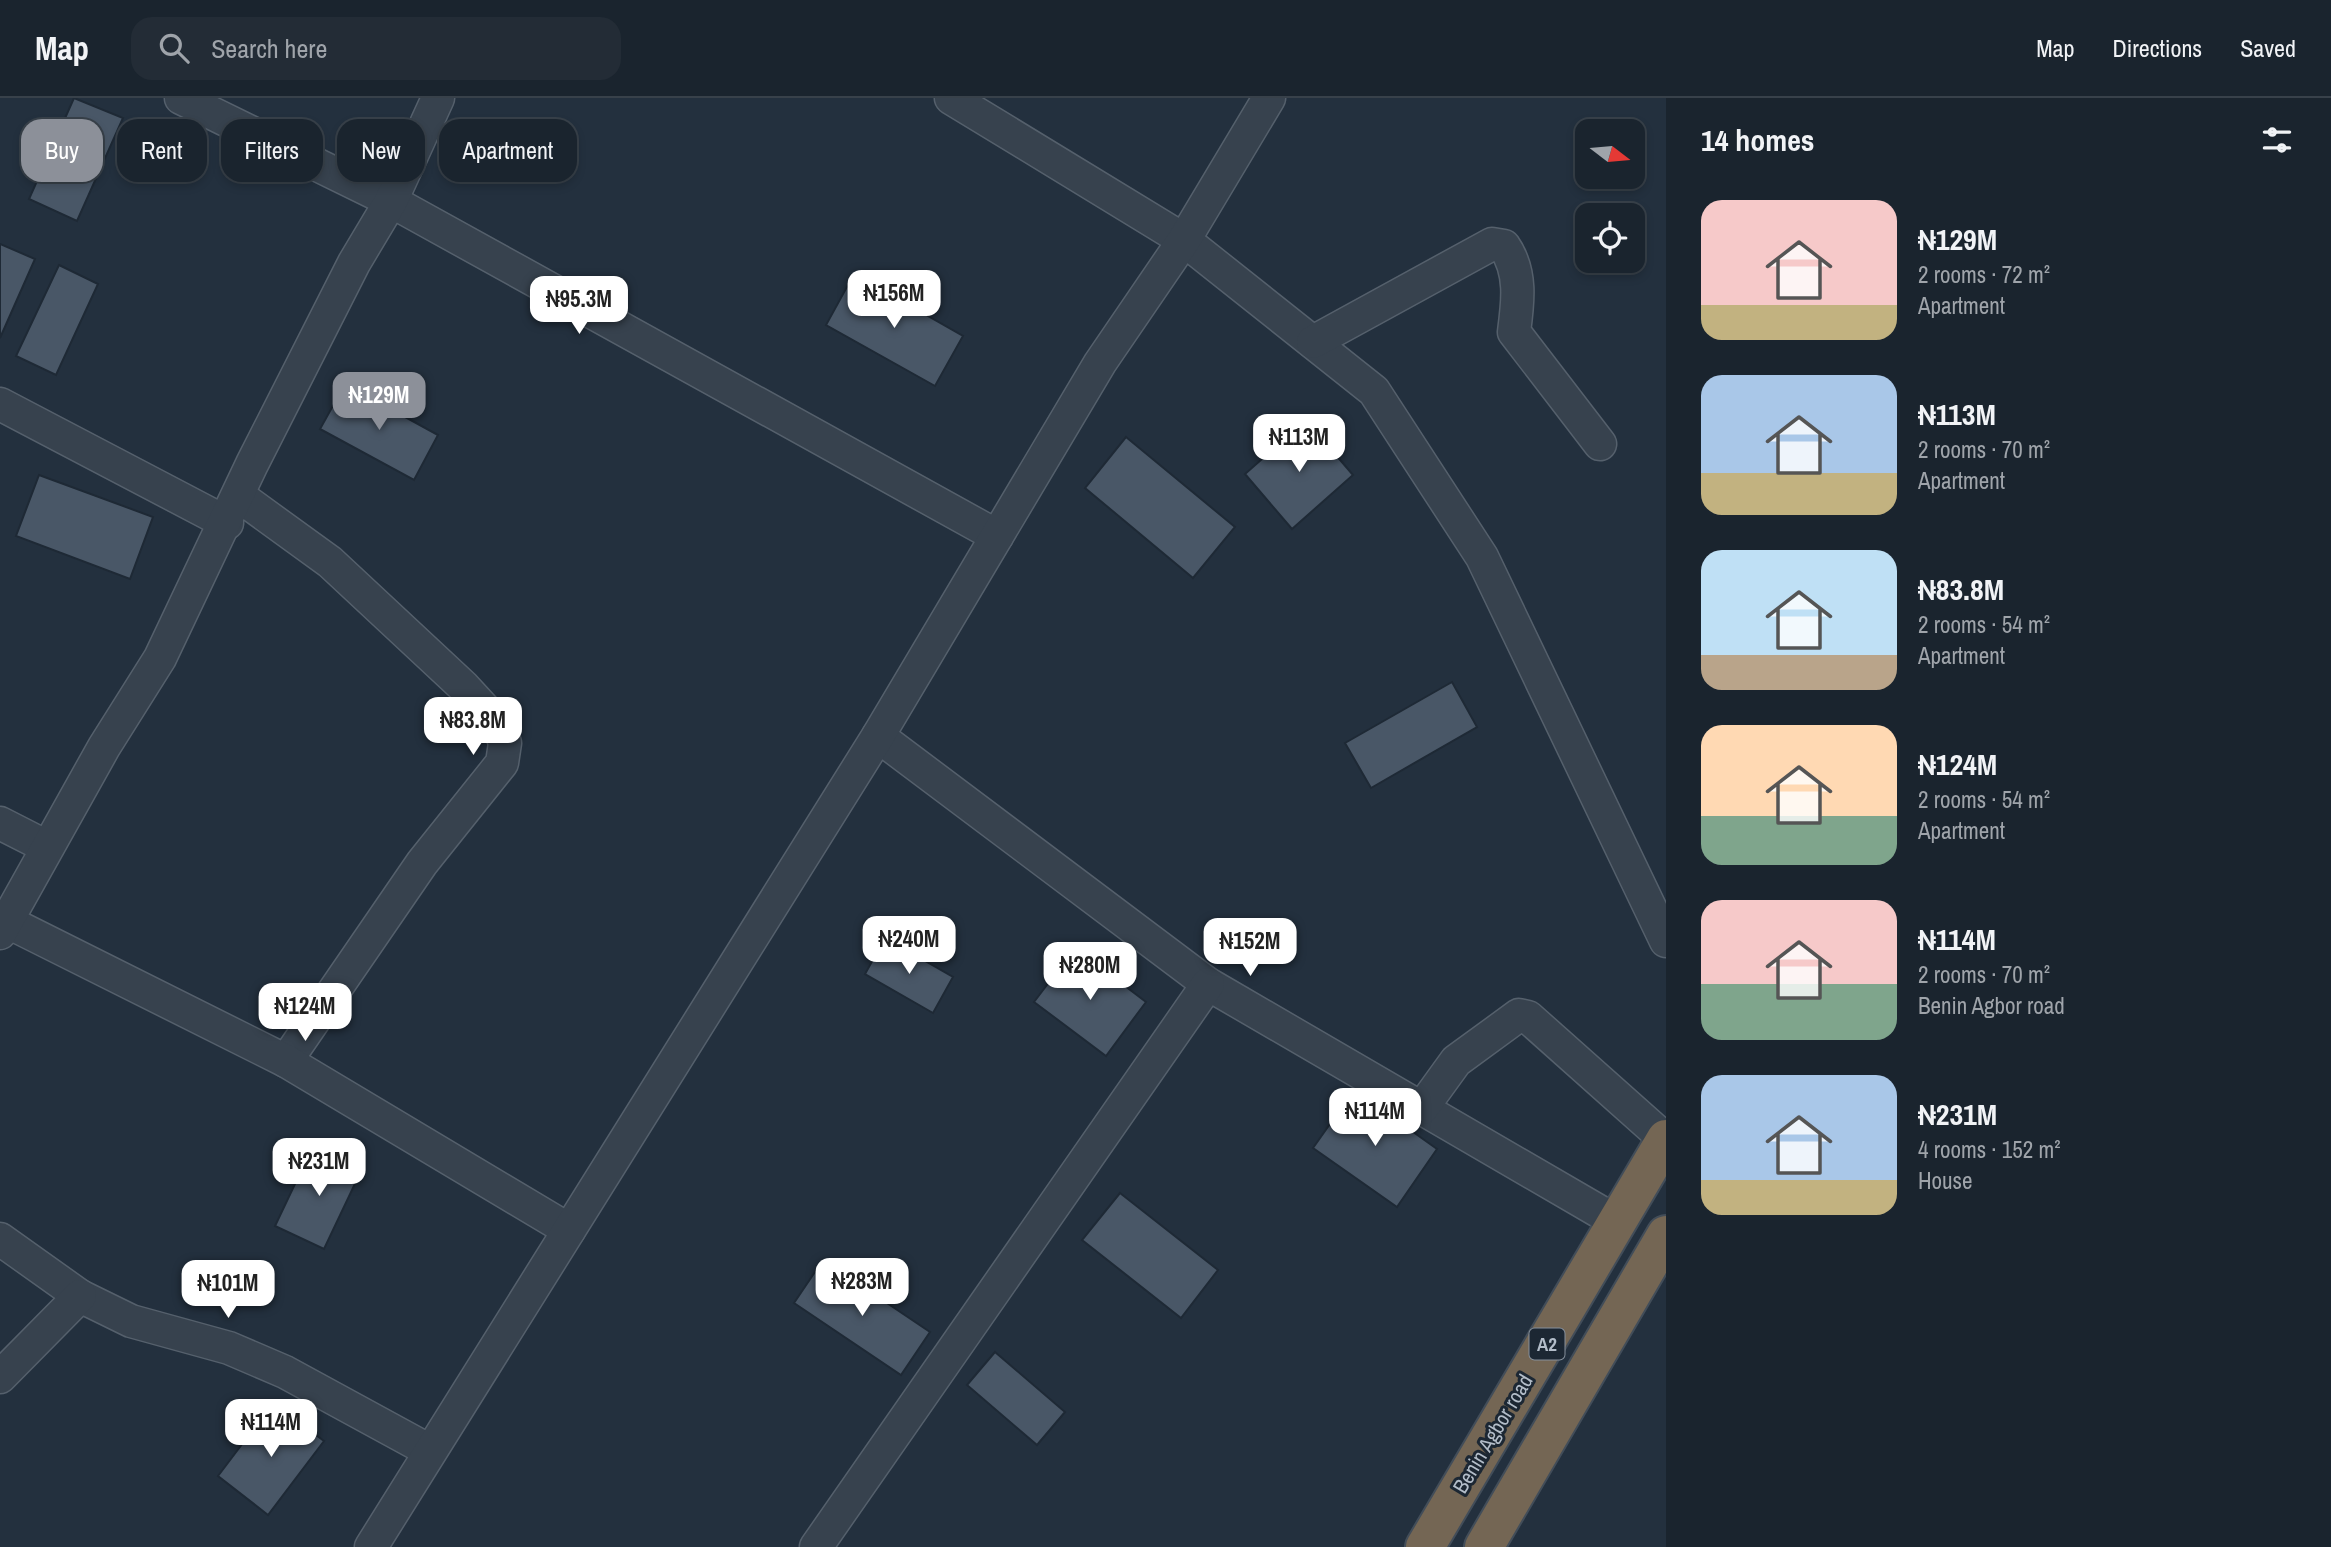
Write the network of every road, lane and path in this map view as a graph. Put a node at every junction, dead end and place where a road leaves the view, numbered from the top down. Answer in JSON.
{"nodes":[{"id":1,"x":181,"y":98,"type":"edge"},
{"id":2,"x":438,"y":98,"type":"edge"},
{"id":3,"x":951,"y":98,"type":"edge"},
{"id":4,"x":1269,"y":98,"type":"edge"},
{"id":5,"x":391,"y":201,"type":"junction"},
{"id":6,"x":1184,"y":240,"type":"junction"},
{"id":7,"x":1313,"y":342,"type":"junction"},
{"id":8,"x":0,"y":404,"type":"edge"},
{"id":9,"x":1600,"y":444,"type":"dead end"},
{"id":10,"x":233,"y":510,"type":"junction"},
{"id":11,"x":997,"y":536,"type":"junction"},
{"id":12,"x":878,"y":736,"type":"junction"},
{"id":13,"x":0,"y":824,"type":"edge"},
{"id":14,"x":47,"y":847,"type":"junction"},
{"id":15,"x":3,"y":927,"type":"edge"},
{"id":16,"x":1666,"y":941,"type":"edge"},
{"id":17,"x":1208,"y":984,"type":"junction"},
{"id":18,"x":286,"y":1061,"type":"junction"},
{"id":19,"x":1422,"y":1108,"type":"junction"},
{"id":20,"x":1666,"y":1139,"type":"edge"},
{"id":21,"x":1619,"y":1223,"type":"junction"},
{"id":22,"x":569,"y":1230,"type":"junction"},
{"id":23,"x":1666,"y":1235,"type":"edge"},
{"id":24,"x":0,"y":1239,"type":"edge"},
{"id":25,"x":80,"y":1296,"type":"junction"},
{"id":26,"x":0,"y":1377,"type":"edge"},
{"id":27,"x":430,"y":1451,"type":"junction"},
{"id":28,"x":371,"y":1547,"type":"edge"},
{"id":29,"x":816,"y":1547,"type":"edge"},
{"id":30,"x":1425,"y":1547,"type":"edge"},
{"id":31,"x":1484,"y":1547,"type":"edge"}],
"edges":[{"from":1,"to":5,"type":"street"},
{"from":2,"to":5,"type":"street"},
{"from":3,"to":6,"type":"street"},
{"from":4,"to":6,"type":"street"},
{"from":5,"to":10,"type":"street"},
{"from":5,"to":11,"type":"street"},
{"from":6,"to":7,"type":"street"},
{"from":6,"to":11,"type":"street"},
{"from":7,"to":9,"type":"street"},
{"from":7,"to":16,"type":"street"},
{"from":8,"to":10,"type":"street"},
{"from":10,"to":14,"type":"street"},
{"from":10,"to":18,"type":"street"},
{"from":11,"to":12,"type":"street"},
{"from":12,"to":17,"type":"street"},
{"from":12,"to":22,"type":"street"},
{"from":13,"to":14,"type":"street"},
{"from":14,"to":15,"type":"street"},
{"from":15,"to":18,"type":"street"},
{"from":17,"to":19,"type":"street"},
{"from":17,"to":29,"type":"street"},
{"from":18,"to":22,"type":"street"},
{"from":19,"to":20,"type":"street"},
{"from":19,"to":21,"type":"street"},
{"from":20,"to":21,"type":"highway","name":"Benin Agbor road","number":"A2"},
{"from":21,"to":30,"type":"highway","name":"Benin Agbor road","number":"A2"},
{"from":22,"to":27,"type":"street"},
{"from":23,"to":31,"type":"highway","number":"A2"},
{"from":24,"to":25,"type":"street"},
{"from":25,"to":26,"type":"street"},
{"from":25,"to":27,"type":"street"},
{"from":27,"to":28,"type":"street"}]}
